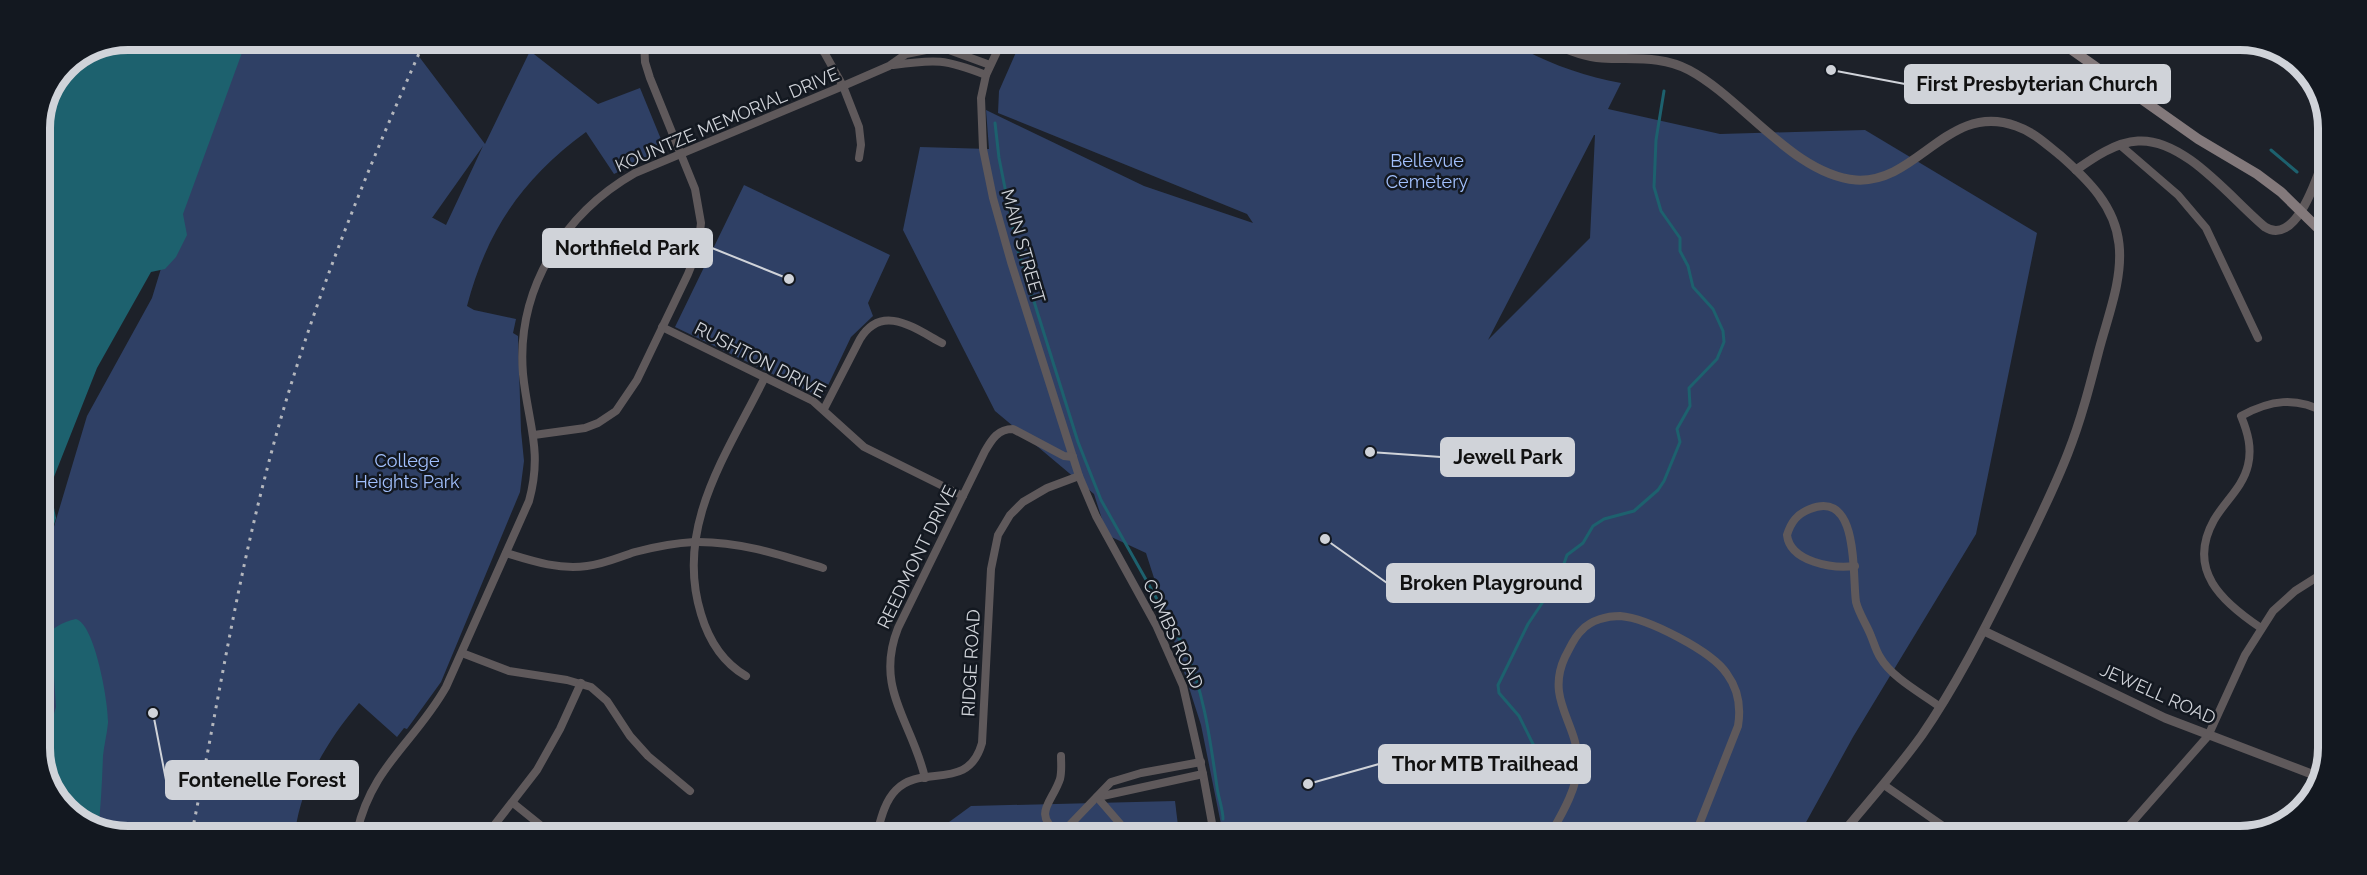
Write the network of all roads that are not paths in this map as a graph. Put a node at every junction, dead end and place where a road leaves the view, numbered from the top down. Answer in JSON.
{"nodes":[{"id":1,"x":644,"y":50,"type":"edge"},
{"id":2,"x":821,"y":50,"type":"edge"},
{"id":3,"x":926,"y":50,"type":"edge"},
{"id":4,"x":949,"y":50,"type":"edge"},
{"id":5,"x":998,"y":50,"type":"edge"},
{"id":6,"x":1574,"y":50,"type":"edge"},
{"id":7,"x":2072,"y":50,"type":"edge"},
{"id":8,"x":990,"y":65,"type":"junction"},
{"id":9,"x":888,"y":66,"type":"junction"},
{"id":10,"x":986,"y":75,"type":"junction"},
{"id":11,"x":843,"y":86,"type":"junction"},
{"id":12,"x":2120,"y":145,"type":"junction"},
{"id":13,"x":680,"y":153,"type":"junction"},
{"id":14,"x":859,"y":158,"type":"dead end"},
{"id":15,"x":2076,"y":170,"type":"junction"},
{"id":16,"x":2317,"y":176,"type":"edge"},
{"id":17,"x":2301,"y":211,"type":"junction"},
{"id":18,"x":2317,"y":227,"type":"edge"},
{"id":19,"x":662,"y":327,"type":"junction"},
{"id":20,"x":2258,"y":338,"type":"dead end"},
{"id":21,"x":942,"y":343,"type":"dead end"},
{"id":22,"x":765,"y":377,"type":"junction"},
{"id":23,"x":824,"y":409,"type":"junction"},
{"id":24,"x":2317,"y":409,"type":"edge"},
{"id":25,"x":534,"y":435,"type":"junction"},
{"id":26,"x":1073,"y":457,"type":"junction"},
{"id":27,"x":1079,"y":476,"type":"junction"},
{"id":28,"x":963,"y":496,"type":"junction"},
{"id":29,"x":694,"y":542,"type":"junction"},
{"id":30,"x":506,"y":553,"type":"junction"},
{"id":31,"x":1855,"y":566,"type":"junction"},
{"id":32,"x":823,"y":568,"type":"dead end"},
{"id":33,"x":2318,"y":577,"type":"edge"},
{"id":34,"x":2261,"y":628,"type":"junction"},
{"id":35,"x":1984,"y":631,"type":"junction"},
{"id":36,"x":462,"y":653,"type":"junction"},
{"id":37,"x":746,"y":676,"type":"dead end"},
{"id":38,"x":581,"y":683,"type":"junction"},
{"id":39,"x":1940,"y":707,"type":"junction"},
{"id":40,"x":2208,"y":736,"type":"junction"},
{"id":41,"x":1061,"y":756,"type":"dead end"},
{"id":42,"x":1201,"y":762,"type":"junction"},
{"id":43,"x":1203,"y":774,"type":"junction"},
{"id":44,"x":2312,"y":774,"type":"edge"},
{"id":45,"x":925,"y":778,"type":"junction"},
{"id":46,"x":1884,"y":785,"type":"junction"},
{"id":47,"x":690,"y":791,"type":"dead end"},
{"id":48,"x":1096,"y":797,"type":"junction"},
{"id":49,"x":513,"y":803,"type":"junction"},
{"id":50,"x":359,"y":826,"type":"edge"},
{"id":51,"x":494,"y":826,"type":"edge"},
{"id":52,"x":542,"y":826,"type":"edge"},
{"id":53,"x":879,"y":826,"type":"edge"},
{"id":54,"x":1048,"y":826,"type":"edge"},
{"id":55,"x":1069,"y":826,"type":"edge"},
{"id":56,"x":1122,"y":826,"type":"edge"},
{"id":57,"x":1213,"y":826,"type":"edge"},
{"id":58,"x":1554,"y":826,"type":"edge"},
{"id":59,"x":1699,"y":826,"type":"edge"},
{"id":60,"x":1850,"y":826,"type":"edge"},
{"id":61,"x":1943,"y":826,"type":"edge"},
{"id":62,"x":2127,"y":826,"type":"edge"}],
"edges":[{"from":1,"to":13,"type":"street"},
{"from":2,"to":11,"type":"street"},
{"from":3,"to":9,"type":"street"},
{"from":4,"to":8,"type":"street"},
{"from":5,"to":8,"type":"street","name":"MAIN STREET"},
{"from":6,"to":15,"type":"street"},
{"from":7,"to":17,"type":"main road"},
{"from":8,"to":10,"type":"street","name":"MAIN STREET"},
{"from":9,"to":10,"type":"street"},
{"from":9,"to":11,"type":"street","name":"KOUNTZE MEMORIAL DRIVE"},
{"from":10,"to":26,"type":"street","name":"MAIN STREET"},
{"from":11,"to":13,"type":"street","name":"KOUNTZE MEMORIAL DRIVE"},
{"from":11,"to":14,"type":"street"},
{"from":12,"to":15,"type":"street"},
{"from":12,"to":17,"type":"street"},
{"from":12,"to":20,"type":"street"},
{"from":13,"to":19,"type":"street"},
{"from":13,"to":25,"type":"street","name":"KOUNTZE MEMORIAL DRIVE"},
{"from":15,"to":35,"type":"street"},
{"from":16,"to":17,"type":"street"},
{"from":17,"to":18,"type":"main road"},
{"from":19,"to":22,"type":"street","name":"RUSHTON DRIVE"},
{"from":19,"to":25,"type":"street"},
{"from":21,"to":23,"type":"street"},
{"from":22,"to":23,"type":"street","name":"RUSHTON DRIVE"},
{"from":22,"to":29,"type":"street"},
{"from":23,"to":28,"type":"street","name":"RUSHTON DRIVE"},
{"from":24,"to":34,"type":"street"},
{"from":25,"to":30,"type":"street","name":"KOUNTZE MEMORIAL DRIVE"},
{"from":26,"to":27,"type":"street","name":"COMBS ROAD"},
{"from":26,"to":28,"type":"street","name":"REEDMONT DRIVE"},
{"from":27,"to":42,"type":"street","name":"COMBS ROAD"},
{"from":27,"to":45,"type":"street","name":"RIDGE ROAD"},
{"from":28,"to":45,"type":"street","name":"REEDMONT DRIVE"},
{"from":29,"to":30,"type":"street"},
{"from":29,"to":32,"type":"street"},
{"from":29,"to":37,"type":"street"},
{"from":30,"to":36,"type":"street","name":"KOUNTZE MEMORIAL DRIVE"},
{"from":31,"to":31,"type":"street"},
{"from":31,"to":39,"type":"street"},
{"from":33,"to":34,"type":"street"},
{"from":34,"to":40,"type":"street"},
{"from":35,"to":39,"type":"street"},
{"from":35,"to":40,"type":"street","name":"JEWELL ROAD"},
{"from":36,"to":38,"type":"street"},
{"from":36,"to":50,"type":"street","name":"KOUNTZE MEMORIAL DRIVE"},
{"from":38,"to":47,"type":"street"},
{"from":38,"to":49,"type":"street"},
{"from":39,"to":46,"type":"street"},
{"from":40,"to":44,"type":"street","name":"JEWELL ROAD"},
{"from":40,"to":62,"type":"street"},
{"from":41,"to":54,"type":"street"},
{"from":42,"to":43,"type":"street","name":"COMBS ROAD"},
{"from":42,"to":48,"type":"street"},
{"from":43,"to":48,"type":"street"},
{"from":43,"to":57,"type":"street","name":"COMBS ROAD"},
{"from":45,"to":53,"type":"street","name":"RIDGE ROAD"},
{"from":46,"to":60,"type":"street"},
{"from":46,"to":61,"type":"street"},
{"from":48,"to":55,"type":"street"},
{"from":48,"to":56,"type":"street"},
{"from":49,"to":51,"type":"street"},
{"from":49,"to":52,"type":"street"},
{"from":58,"to":59,"type":"street"}]}
